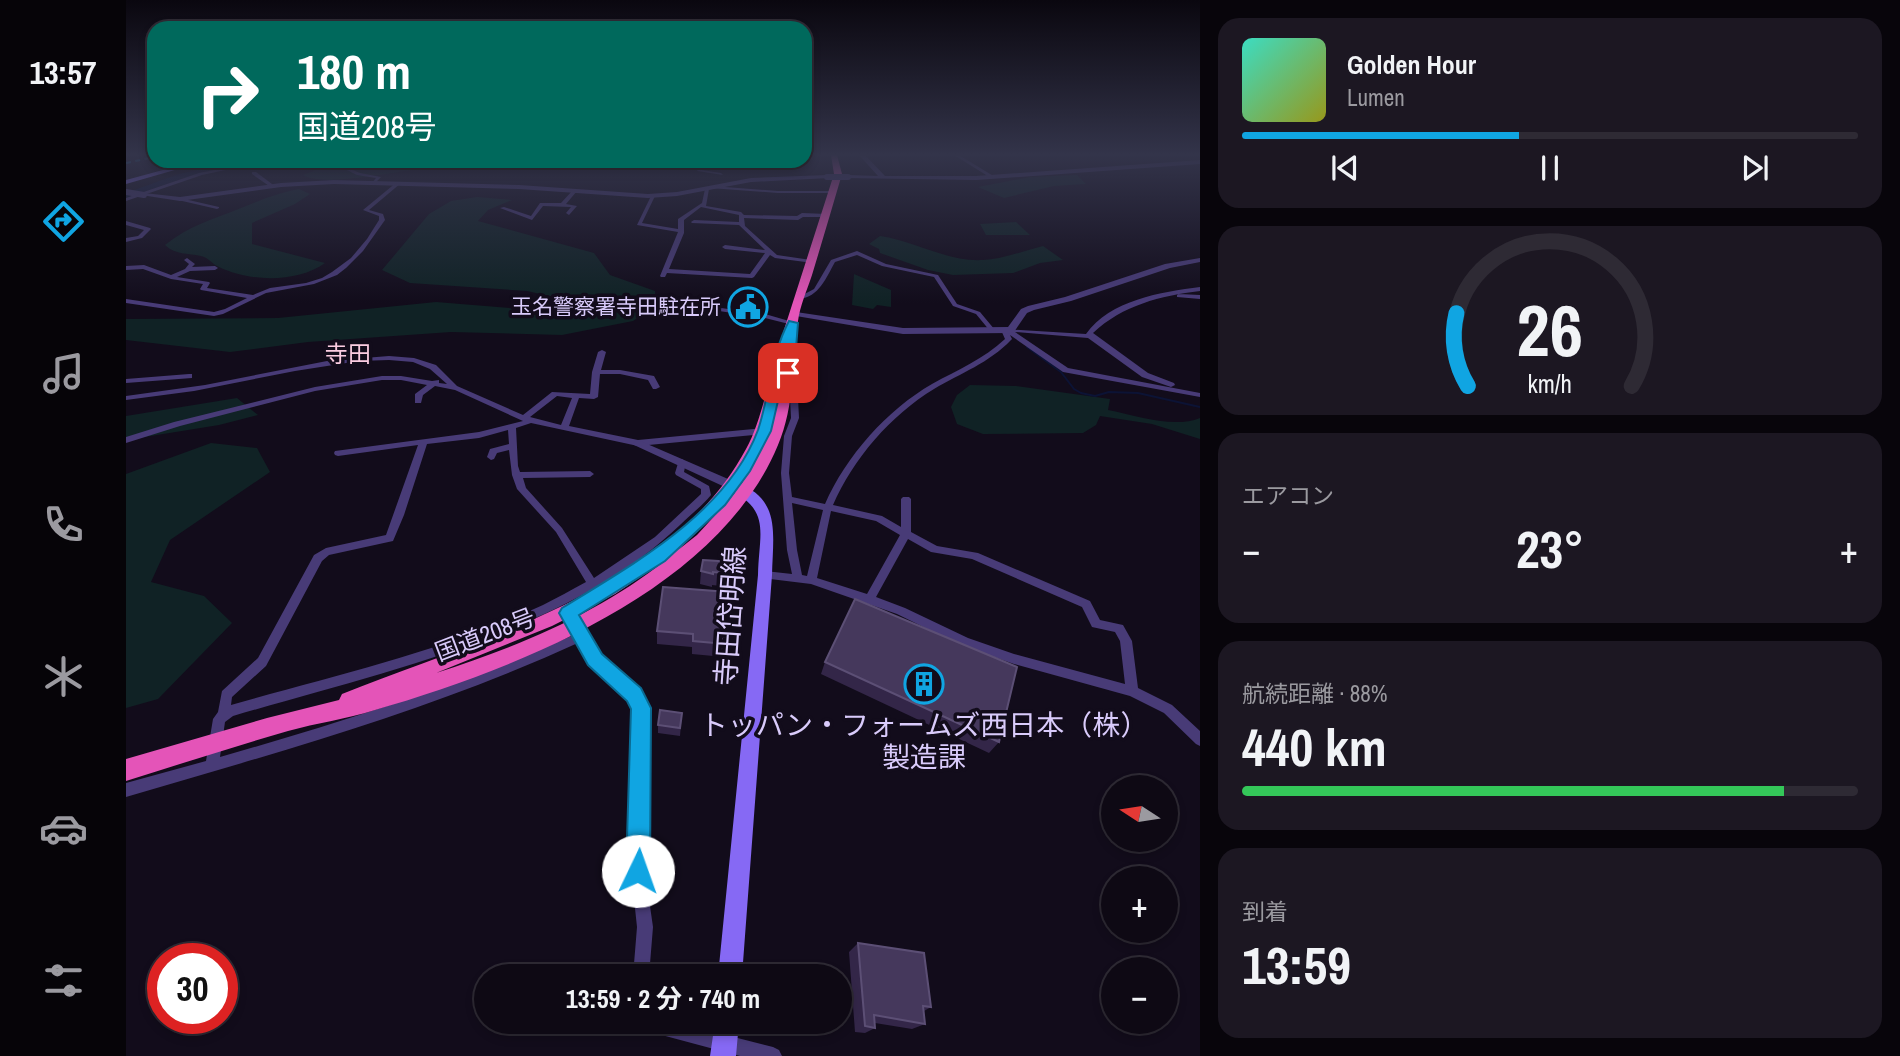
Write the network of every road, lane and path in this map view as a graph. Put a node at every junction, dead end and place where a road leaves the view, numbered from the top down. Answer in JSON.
{"nodes":[{"id":1,"x":202,"y":204,"type":"edge"},
{"id":2,"x":372,"y":204,"type":"edge"},
{"id":3,"x":542,"y":204,"type":"edge"},
{"id":4,"x":548,"y":204,"type":"edge"},
{"id":5,"x":649,"y":204,"type":"edge"},
{"id":6,"x":702,"y":204,"type":"joint"},
{"id":7,"x":828,"y":204,"type":"edge"},
{"id":8,"x":562,"y":205,"type":"joint"},
{"id":9,"x":217,"y":208,"type":"dead end"},
{"id":10,"x":502,"y":208,"type":"dead end"},
{"id":11,"x":569,"y":213,"type":"dead end"},
{"id":12,"x":825,"y":215,"type":"junction"},
{"id":13,"x":741,"y":216,"type":"junction"},
{"id":14,"x":694,"y":222,"type":"dead end"},
{"id":15,"x":126,"y":223,"type":"edge"},
{"id":16,"x":741,"y":224,"type":"junction"},
{"id":17,"x":680,"y":231,"type":"junction"},
{"id":18,"x":126,"y":240,"type":"edge"},
{"id":19,"x":725,"y":247,"type":"dead end"},
{"id":20,"x":769,"y":252,"type":"junction"},
{"id":21,"x":187,"y":260,"type":"dead end"},
{"id":22,"x":1200,"y":260,"type":"edge"},
{"id":23,"x":811,"y":262,"type":"junction"},
{"id":24,"x":126,"y":268,"type":"edge"},
{"id":25,"x":215,"y":268,"type":"dead end"},
{"id":26,"x":187,"y":270,"type":"junction"},
{"id":27,"x":171,"y":277,"type":"junction"},
{"id":28,"x":1200,"y":289,"type":"edge"},
{"id":29,"x":1161,"y":295,"type":"junction"},
{"id":30,"x":255,"y":297,"type":"junction"},
{"id":31,"x":1200,"y":297,"type":"edge"},
{"id":32,"x":801,"y":298,"type":"junction"},
{"id":33,"x":126,"y":301,"type":"edge"},
{"id":34,"x":721,"y":310,"type":"dead end"},
{"id":35,"x":794,"y":319,"type":"junction"},
{"id":36,"x":992,"y":330,"type":"junction"},
{"id":37,"x":1007,"y":330,"type":"junction"},
{"id":38,"x":1090,"y":336,"type":"junction"},
{"id":39,"x":603,"y":352,"type":"dead end"},
{"id":40,"x":596,"y":372,"type":"junction"},
{"id":41,"x":126,"y":379,"type":"edge"},
{"id":42,"x":436,"y":382,"type":"junction"},
{"id":43,"x":453,"y":387,"type":"junction"},
{"id":44,"x":656,"y":387,"type":"dead end"},
{"id":45,"x":180,"y":390,"type":"junction"},
{"id":46,"x":1195,"y":394,"type":"edge"},
{"id":47,"x":576,"y":396,"type":"junction"},
{"id":48,"x":126,"y":398,"type":"edge"},
{"id":49,"x":530,"y":400,"type":"dead end"},
{"id":50,"x":418,"y":401,"type":"dead end"},
{"id":51,"x":543,"y":404,"type":"junction"},
{"id":52,"x":788,"y":417,"type":"junction"},
{"id":53,"x":528,"y":419,"type":"junction"},
{"id":54,"x":512,"y":427,"type":"junction"},
{"id":55,"x":564,"y":428,"type":"junction"},
{"id":56,"x":764,"y":431,"type":"junction"},
{"id":57,"x":126,"y":440,"type":"edge"},
{"id":58,"x":424,"y":442,"type":"junction"},
{"id":59,"x":638,"y":443,"type":"junction"},
{"id":60,"x":513,"y":446,"type":"junction"},
{"id":61,"x":338,"y":453,"type":"dead end"},
{"id":62,"x":491,"y":457,"type":"dead end"},
{"id":63,"x":682,"y":462,"type":"junction"},
{"id":64,"x":590,"y":474,"type":"dead end"},
{"id":65,"x":516,"y":475,"type":"junction"},
{"id":66,"x":737,"y":488,"type":"junction"},
{"id":67,"x":787,"y":499,"type":"junction"},
{"id":68,"x":906,"y":499,"type":"dead end"},
{"id":69,"x":828,"y":507,"type":"junction"},
{"id":70,"x":906,"y":534,"type":"junction"},
{"id":71,"x":765,"y":575,"type":"junction"},
{"id":72,"x":798,"y":579,"type":"junction"},
{"id":73,"x":811,"y":580,"type":"junction"},
{"id":74,"x":592,"y":584,"type":"junction"},
{"id":75,"x":869,"y":599,"type":"junction"},
{"id":76,"x":572,"y":619,"type":"junction"},
{"id":77,"x":1132,"y":691,"type":"junction"},
{"id":78,"x":224,"y":714,"type":"junction"},
{"id":79,"x":1200,"y":740,"type":"edge"},
{"id":80,"x":214,"y":754,"type":"junction"},
{"id":81,"x":126,"y":770,"type":"edge"},
{"id":82,"x":126,"y":790,"type":"edge"},
{"id":83,"x":642,"y":964,"type":"edge"},
{"id":84,"x":731,"y":964,"type":"edge"},
{"id":85,"x":698,"y":1034,"type":"edge"},
{"id":86,"x":725,"y":1040,"type":"edge"},
{"id":87,"x":773,"y":1056,"type":"edge"}],
"edges":[{"from":1,"to":9,"type":"street"},
{"from":2,"to":30,"type":"street"},
{"from":3,"to":10,"type":"street"},
{"from":4,"to":8,"type":"street"},
{"from":5,"to":17,"type":"street"},
{"from":6,"to":13,"type":"street"},
{"from":6,"to":17,"type":"street"},
{"from":7,"to":12,"type":"highway","name":"国道208号"},
{"from":8,"to":11,"type":"street"},
{"from":12,"to":13,"type":"street"},
{"from":12,"to":23,"type":"highway","name":"国道208号"},
{"from":13,"to":16,"type":"street"},
{"from":14,"to":16,"type":"street"},
{"from":15,"to":18,"type":"street"},
{"from":16,"to":20,"type":"street"},
{"from":17,"to":20,"type":"street"},
{"from":19,"to":20,"type":"street"},
{"from":20,"to":23,"type":"street"},
{"from":21,"to":26,"type":"street"},
{"from":22,"to":37,"type":"street"},
{"from":23,"to":32,"type":"highway","name":"国道208号"},
{"from":24,"to":27,"type":"street"},
{"from":25,"to":26,"type":"street"},
{"from":26,"to":27,"type":"street"},
{"from":27,"to":30,"type":"street"},
{"from":28,"to":29,"type":"street"},
{"from":29,"to":31,"type":"street"},
{"from":29,"to":38,"type":"street"},
{"from":30,"to":33,"type":"street"},
{"from":32,"to":35,"type":"highway","name":"国道208号"},
{"from":32,"to":36,"type":"street"},
{"from":34,"to":35,"type":"street"},
{"from":35,"to":36,"type":"street"},
{"from":35,"to":52,"type":"highway","name":"国道208号"},
{"from":35,"to":56,"type":"highway","name":"国道208号"},
{"from":36,"to":37,"type":"street"},
{"from":37,"to":38,"type":"street"},
{"from":37,"to":46,"type":"street"},
{"from":37,"to":69,"type":"street"},
{"from":38,"to":46,"type":"street"},
{"from":39,"to":40,"type":"street"},
{"from":40,"to":44,"type":"street"},
{"from":40,"to":47,"type":"street"},
{"from":41,"to":45,"type":"street"},
{"from":42,"to":43,"type":"street"},
{"from":42,"to":50,"type":"street"},
{"from":42,"to":57,"type":"street"},
{"from":43,"to":45,"type":"street"},
{"from":43,"to":53,"type":"street"},
{"from":45,"to":48,"type":"street"},
{"from":47,"to":51,"type":"street"},
{"from":47,"to":55,"type":"street"},
{"from":49,"to":51,"type":"street"},
{"from":51,"to":53,"type":"street"},
{"from":52,"to":66,"type":"highway","name":"国道208号"},
{"from":52,"to":67,"type":"street"},
{"from":53,"to":54,"type":"street"},
{"from":53,"to":55,"type":"street"},
{"from":54,"to":58,"type":"street"},
{"from":54,"to":60,"type":"street"},
{"from":55,"to":59,"type":"street"},
{"from":56,"to":59,"type":"street"},
{"from":56,"to":66,"type":"highway","name":"国道208号"},
{"from":58,"to":61,"type":"street"},
{"from":58,"to":78,"type":"street"},
{"from":59,"to":63,"type":"street"},
{"from":60,"to":62,"type":"street"},
{"from":60,"to":65,"type":"street"},
{"from":63,"to":66,"type":"street"},
{"from":63,"to":74,"type":"street"},
{"from":64,"to":65,"type":"street"},
{"from":65,"to":74,"type":"street"},
{"from":66,"to":71,"type":"main road","name":"寺田岱明線"},
{"from":66,"to":76,"type":"highway","name":"国道208号"},
{"from":67,"to":69,"type":"street"},
{"from":67,"to":72,"type":"street"},
{"from":68,"to":70,"type":"street"},
{"from":69,"to":70,"type":"street"},
{"from":69,"to":73,"type":"street"},
{"from":70,"to":75,"type":"street"},
{"from":70,"to":77,"type":"street"},
{"from":71,"to":72,"type":"street"},
{"from":71,"to":84,"type":"main road","name":"寺田岱明線"},
{"from":72,"to":73,"type":"street"},
{"from":73,"to":75,"type":"street"},
{"from":74,"to":76,"type":"street"},
{"from":75,"to":77,"type":"street"},
{"from":76,"to":78,"type":"street"},
{"from":76,"to":80,"type":"highway","name":"国道208号"},
{"from":76,"to":80,"type":"street"},
{"from":76,"to":83,"type":"street"},
{"from":77,"to":79,"type":"street"},
{"from":78,"to":80,"type":"street"},
{"from":80,"to":81,"type":"highway","name":"国道208号"},
{"from":80,"to":82,"type":"street"},
{"from":85,"to":86,"type":"street"},
{"from":86,"to":87,"type":"street"}]}
